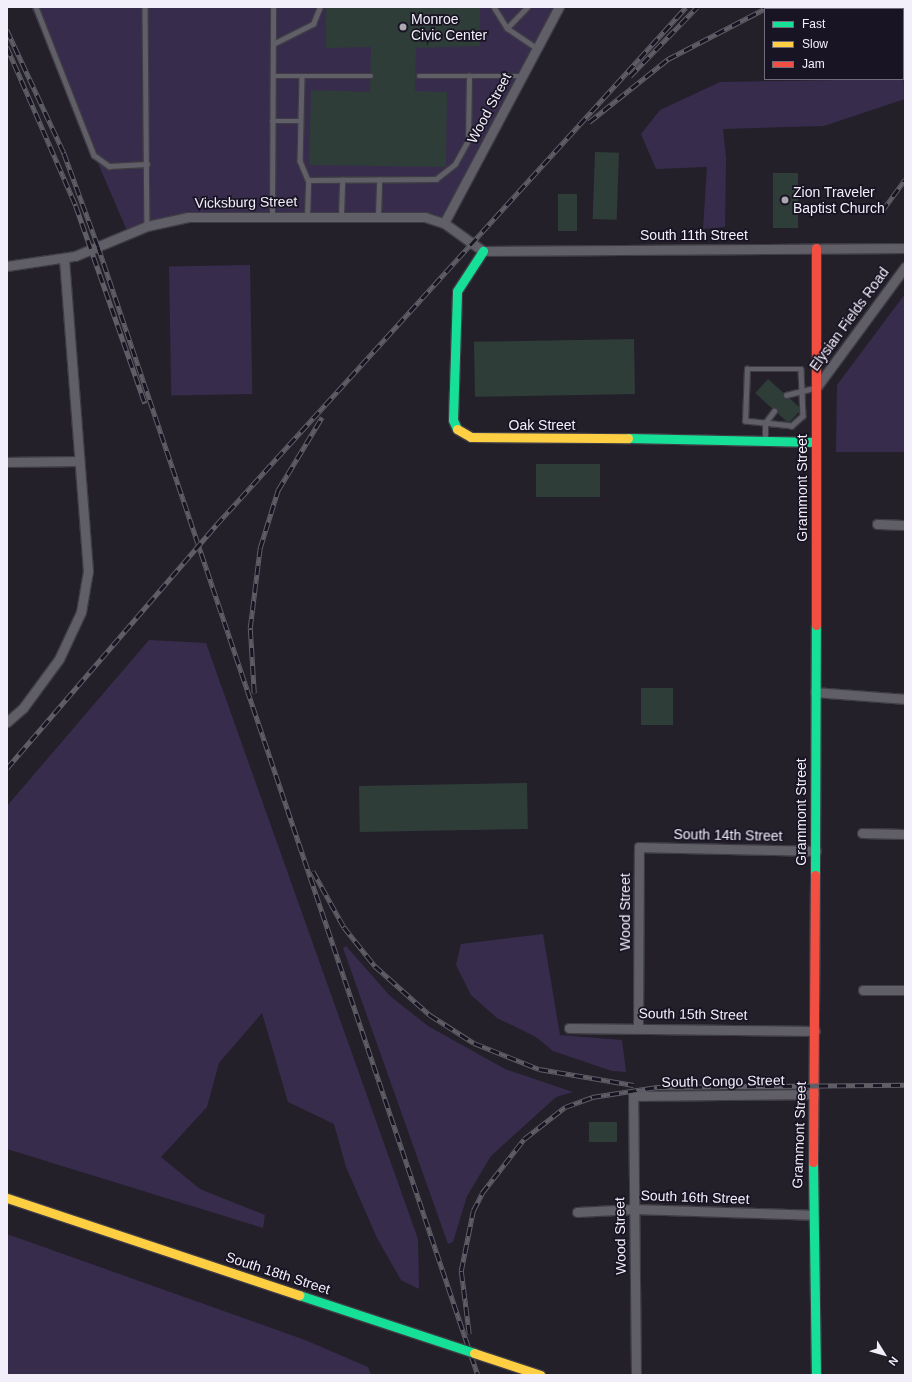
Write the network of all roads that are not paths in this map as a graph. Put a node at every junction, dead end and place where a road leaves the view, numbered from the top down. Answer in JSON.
{"nodes":[{"id":1,"x":36,"y":7,"type":"edge"},
{"id":2,"x":145,"y":7,"type":"edge"},
{"id":3,"x":273,"y":7,"type":"edge"},
{"id":4,"x":320,"y":7,"type":"edge"},
{"id":5,"x":494,"y":7,"type":"edge"},
{"id":6,"x":527,"y":7,"type":"edge"},
{"id":7,"x":559,"y":7,"type":"edge"},
{"id":8,"x":507,"y":28,"type":"junction"},
{"id":9,"x":273,"y":44,"type":"junction"},
{"id":10,"x":537,"y":48,"type":"junction"},
{"id":11,"x":273,"y":76,"type":"junction"},
{"id":12,"x":302,"y":76,"type":"junction"},
{"id":13,"x":371,"y":76,"type":"dead end"},
{"id":14,"x":419,"y":76,"type":"dead end"},
{"id":15,"x":469,"y":76,"type":"junction"},
{"id":16,"x":522,"y":76,"type":"junction"},
{"id":17,"x":272,"y":120,"type":"junction"},
{"id":18,"x":301,"y":121,"type":"junction"},
{"id":19,"x":147,"y":164,"type":"junction"},
{"id":20,"x":308,"y":180,"type":"junction"},
{"id":21,"x":342,"y":180,"type":"junction"},
{"id":22,"x":379,"y":180,"type":"junction"},
{"id":23,"x":342,"y":215,"type":"junction"},
{"id":24,"x":378,"y":215,"type":"junction"},
{"id":25,"x":272,"y":216,"type":"junction"},
{"id":26,"x":307,"y":216,"type":"junction"},
{"id":27,"x":444,"y":223,"type":"junction"},
{"id":28,"x":147,"y":226,"type":"junction"},
{"id":29,"x":816,"y":248,"type":"junction"},
{"id":30,"x":905,"y":248,"type":"edge"},
{"id":31,"x":483,"y":251,"type":"junction"},
{"id":32,"x":64,"y":258,"type":"junction"},
{"id":33,"x":7,"y":266,"type":"edge"},
{"id":34,"x":905,"y":267,"type":"edge"},
{"id":35,"x":816,"y":388,"type":"junction"},
{"id":36,"x":802,"y":389,"type":"junction"},
{"id":37,"x":786,"y":395,"type":"dead end"},
{"id":38,"x":774,"y":411,"type":"dead end"},
{"id":39,"x":765,"y":423,"type":"junction"},
{"id":40,"x":765,"y":438,"type":"junction"},
{"id":41,"x":816,"y":442,"type":"junction"},
{"id":42,"x":78,"y":461,"type":"junction"},
{"id":43,"x":7,"y":462,"type":"edge"},
{"id":44,"x":877,"y":524,"type":"dead end"},
{"id":45,"x":905,"y":525,"type":"edge"},
{"id":46,"x":814,"y":692,"type":"junction"},
{"id":47,"x":905,"y":699,"type":"edge"},
{"id":48,"x":7,"y":722,"type":"edge"},
{"id":49,"x":862,"y":833,"type":"dead end"},
{"id":50,"x":905,"y":834,"type":"edge"},
{"id":51,"x":639,"y":846,"type":"joint"},
{"id":52,"x":816,"y":851,"type":"junction"},
{"id":53,"x":863,"y":990,"type":"dead end"},
{"id":54,"x":905,"y":990,"type":"edge"},
{"id":55,"x":638,"y":1026,"type":"junction"},
{"id":56,"x":569,"y":1028,"type":"dead end"},
{"id":57,"x":815,"y":1031,"type":"junction"},
{"id":58,"x":814,"y":1094,"type":"junction"},
{"id":59,"x":633,"y":1096,"type":"joint"},
{"id":60,"x":7,"y":1198,"type":"edge"},
{"id":61,"x":634,"y":1209,"type":"junction"},
{"id":62,"x":578,"y":1212,"type":"dead end"},
{"id":63,"x":811,"y":1215,"type":"junction"},
{"id":64,"x":540,"y":1375,"type":"edge"},
{"id":65,"x":636,"y":1375,"type":"edge"},
{"id":66,"x":816,"y":1375,"type":"edge"}],
"edges":[{"from":1,"to":19,"type":"lane"},
{"from":2,"to":19,"type":"lane"},
{"from":3,"to":9,"type":"lane"},
{"from":4,"to":9,"type":"lane"},
{"from":5,"to":8,"type":"lane"},
{"from":6,"to":8,"type":"lane"},
{"from":7,"to":10,"type":"street","name":"Wood Street"},
{"from":8,"to":10,"type":"lane"},
{"from":9,"to":11,"type":"lane"},
{"from":10,"to":16,"type":"street","name":"Wood Street"},
{"from":11,"to":12,"type":"lane"},
{"from":11,"to":17,"type":"lane"},
{"from":12,"to":13,"type":"lane"},
{"from":12,"to":18,"type":"lane"},
{"from":14,"to":15,"type":"lane"},
{"from":15,"to":16,"type":"lane"},
{"from":15,"to":22,"type":"lane"},
{"from":16,"to":27,"type":"street","name":"Wood Street"},
{"from":17,"to":18,"type":"lane"},
{"from":17,"to":25,"type":"lane"},
{"from":18,"to":20,"type":"lane"},
{"from":19,"to":28,"type":"lane"},
{"from":20,"to":21,"type":"lane"},
{"from":20,"to":26,"type":"lane"},
{"from":21,"to":22,"type":"lane"},
{"from":21,"to":23,"type":"lane"},
{"from":22,"to":24,"type":"lane"},
{"from":23,"to":24,"type":"street","name":"Vicksburg Street"},
{"from":23,"to":26,"type":"street","name":"Vicksburg Street"},
{"from":24,"to":27,"type":"street","name":"Vicksburg Street"},
{"from":25,"to":26,"type":"street","name":"Vicksburg Street"},
{"from":25,"to":28,"type":"street","name":"Vicksburg Street"},
{"from":27,"to":31,"type":"street","name":"Vicksburg Street"},
{"from":28,"to":32,"type":"street","name":"Vicksburg Street"},
{"from":29,"to":30,"type":"street","name":"South 11th Street"},
{"from":29,"to":31,"type":"street","name":"South 11th Street"},
{"from":29,"to":35,"type":"street","name":"Grammont Street"},
{"from":31,"to":40,"type":"street","name":"Oak Street"},
{"from":32,"to":33,"type":"street","name":"Vicksburg Street"},
{"from":32,"to":42,"type":"street"},
{"from":34,"to":35,"type":"street","name":"Elysian Fields Road"},
{"from":35,"to":36,"type":"lane"},
{"from":35,"to":41,"type":"street","name":"Grammont Street"},
{"from":36,"to":37,"type":"lane"},
{"from":36,"to":39,"type":"lane"},
{"from":36,"to":39,"type":"lane"},
{"from":38,"to":39,"type":"lane"},
{"from":39,"to":40,"type":"lane"},
{"from":40,"to":41,"type":"street","name":"Oak Street"},
{"from":41,"to":46,"type":"street","name":"Grammont Street"},
{"from":42,"to":43,"type":"street"},
{"from":42,"to":48,"type":"street"},
{"from":44,"to":45,"type":"street"},
{"from":46,"to":47,"type":"street"},
{"from":46,"to":52,"type":"street","name":"Grammont Street"},
{"from":49,"to":50,"type":"street"},
{"from":51,"to":52,"type":"street","name":"South 14th Street"},
{"from":51,"to":55,"type":"street","name":"Wood Street"},
{"from":52,"to":57,"type":"street","name":"Grammont Street"},
{"from":53,"to":54,"type":"street"},
{"from":55,"to":56,"type":"street","name":"South 15th Street"},
{"from":55,"to":57,"type":"street","name":"South 15th Street"},
{"from":57,"to":58,"type":"street","name":"Grammont Street"},
{"from":58,"to":59,"type":"street","name":"South Congo Street"},
{"from":58,"to":63,"type":"street","name":"Grammont Street"},
{"from":59,"to":61,"type":"street","name":"Wood Street"},
{"from":60,"to":64,"type":"street","name":"South 18th Street","bridge":true},
{"from":61,"to":62,"type":"street","name":"South 16th Street"},
{"from":61,"to":63,"type":"street","name":"South 16th Street"},
{"from":61,"to":65,"type":"street","name":"Wood Street"},
{"from":63,"to":66,"type":"street","name":"Grammont Street"}]}
